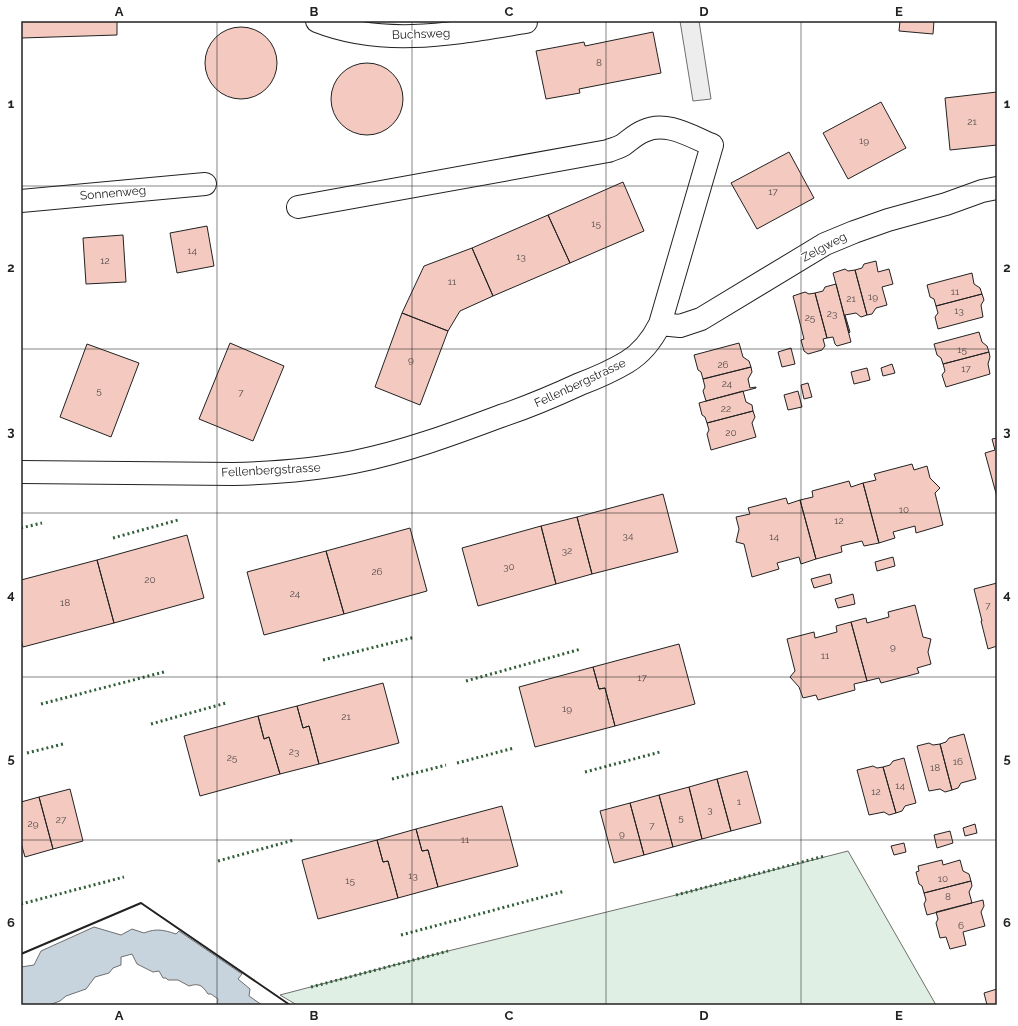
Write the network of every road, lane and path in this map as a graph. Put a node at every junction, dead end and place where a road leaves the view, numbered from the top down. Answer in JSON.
{"nodes":[{"id":1,"x":317,"y":21,"type":"edge"},
{"id":2,"x":526,"y":22,"type":"dead end"},
{"id":3,"x":206,"y":184,"type":"dead end"},
{"id":4,"x":997,"y":188,"type":"edge"},
{"id":5,"x":21,"y":201,"type":"edge"},
{"id":6,"x":298,"y":207,"type":"dead end"},
{"id":7,"x":660,"y":324,"type":"junction"},
{"id":8,"x":21,"y":472,"type":"edge"}],
"edges":[{"from":1,"to":2,"type":"street","name":"Buchsweg"},
{"from":3,"to":5,"type":"street","name":"Sonnenweg"},
{"from":4,"to":7,"type":"street","name":"Zelgweg"},
{"from":6,"to":7,"type":"street","name":"Fellenbergstrasse"},
{"from":7,"to":8,"type":"street","name":"Fellenbergstrasse"}]}
